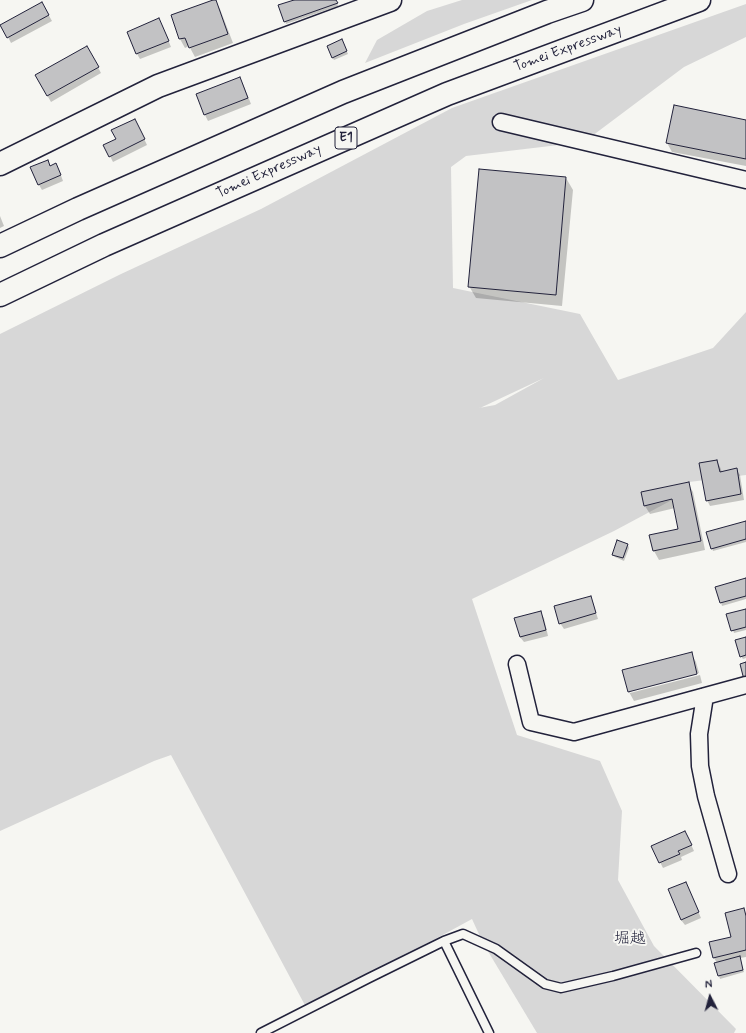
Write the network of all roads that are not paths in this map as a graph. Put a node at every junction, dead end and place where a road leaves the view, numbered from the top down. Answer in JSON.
{"nodes":[{"id":1,"x":390,"y":0,"type":"edge"},
{"id":2,"x":582,"y":0,"type":"edge"},
{"id":3,"x":699,"y":0,"type":"edge"},
{"id":4,"x":501,"y":122,"type":"dead end"},
{"id":5,"x":0,"y":164,"type":"edge"},
{"id":6,"x":746,"y":180,"type":"edge"},
{"id":7,"x":0,"y":246,"type":"edge"},
{"id":8,"x":0,"y":295,"type":"edge"},
{"id":9,"x":517,"y":664,"type":"dead end"},
{"id":10,"x":746,"y":685,"type":"edge"},
{"id":11,"x":705,"y":696,"type":"junction"},
{"id":12,"x":728,"y":874,"type":"dead end"},
{"id":13,"x":444,"y":942,"type":"junction"},
{"id":14,"x":696,"y":953,"type":"dead end"},
{"id":15,"x":261,"y":1033,"type":"edge"},
{"id":16,"x":489,"y":1033,"type":"edge"}],
"edges":[{"from":1,"to":5,"type":"main road"},
{"from":2,"to":7,"type":"main road"},
{"from":3,"to":8,"type":"main road","name":"Tomei Expressway","number":"E1"},
{"from":4,"to":6,"type":"street"},
{"from":9,"to":11,"type":"street"},
{"from":10,"to":11,"type":"street"},
{"from":11,"to":12,"type":"street"},
{"from":13,"to":14,"type":"lane"},
{"from":13,"to":15,"type":"lane"},
{"from":13,"to":16,"type":"lane"}]}
